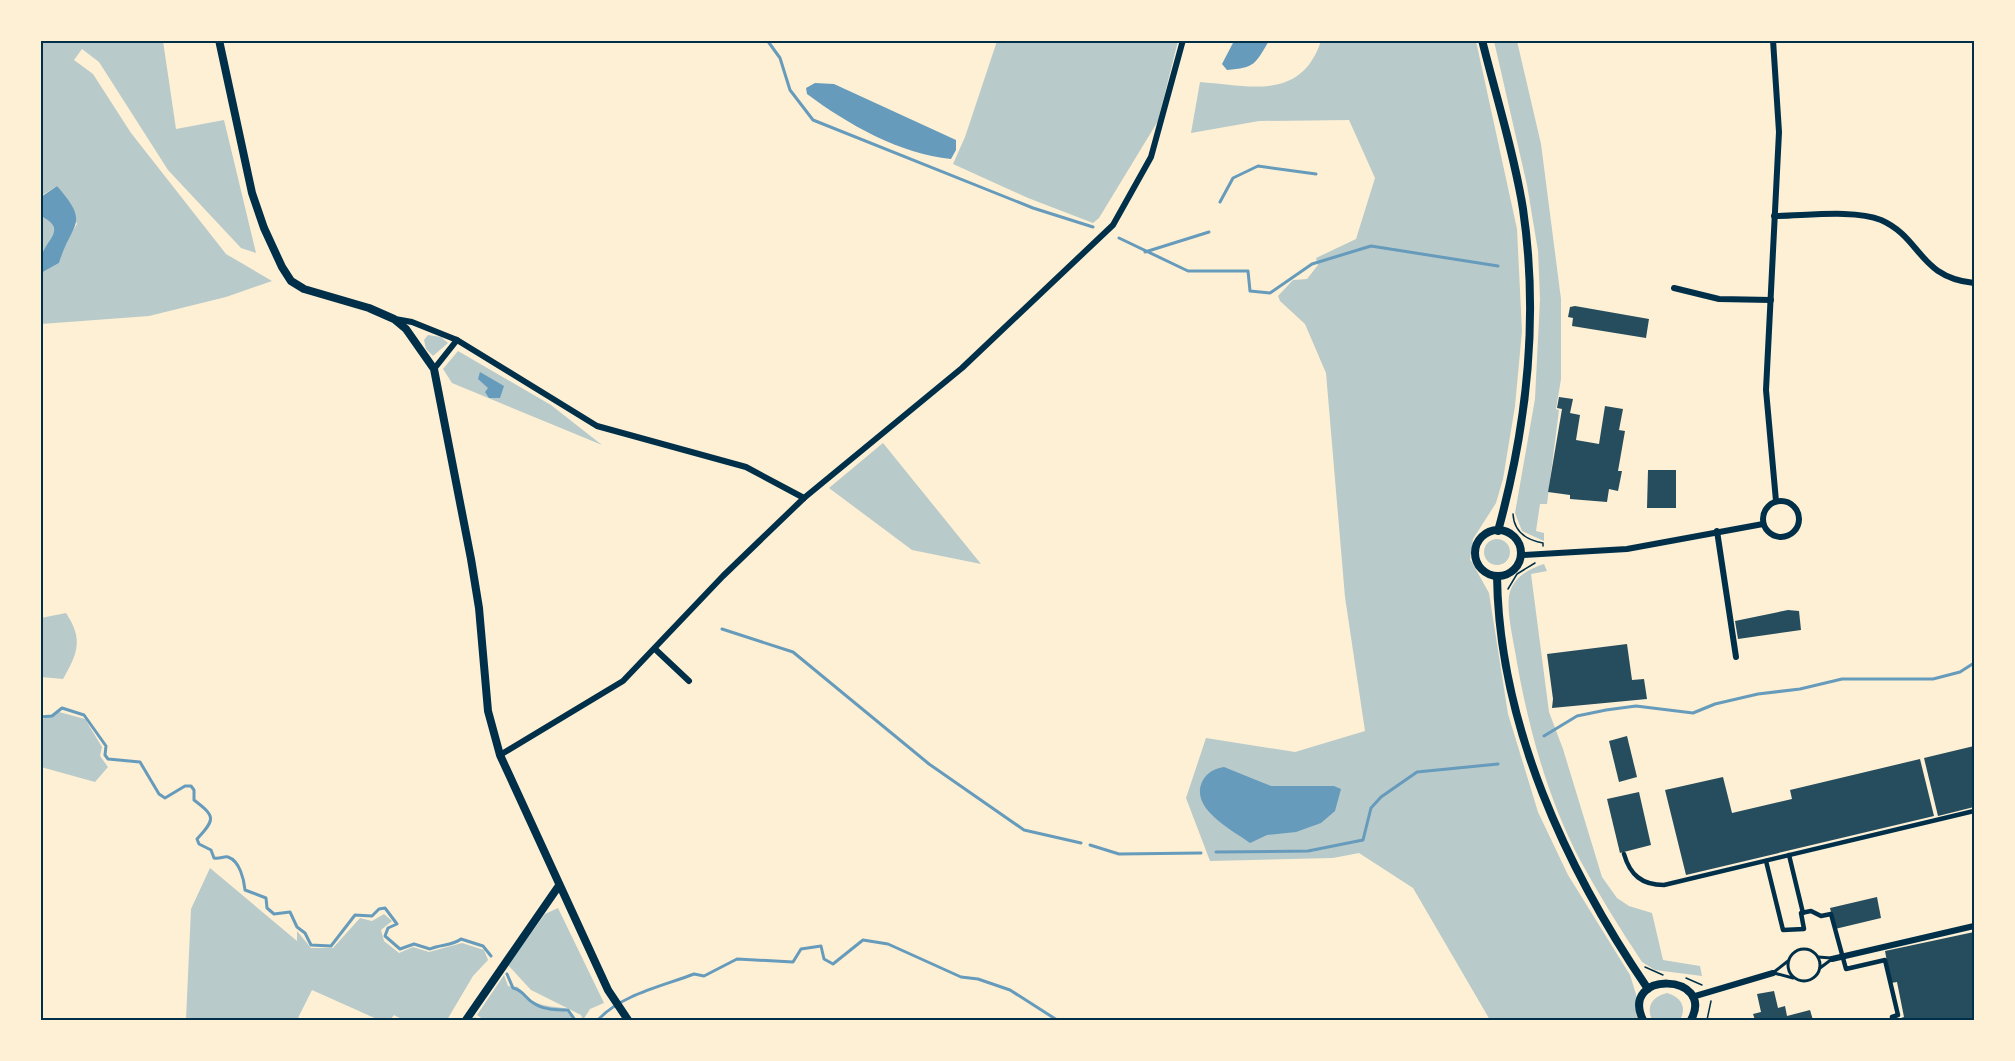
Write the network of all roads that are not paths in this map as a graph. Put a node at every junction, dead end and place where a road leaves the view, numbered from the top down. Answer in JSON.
{"nodes":[{"id":1,"x":219,"y":40,"type":"edge"},
{"id":2,"x":1184,"y":40,"type":"edge"},
{"id":3,"x":1482,"y":40,"type":"edge"},
{"id":4,"x":1773,"y":40,"type":"edge"},
{"id":5,"x":1774,"y":216,"type":"junction"},
{"id":6,"x":1974,"y":283,"type":"edge"},
{"id":7,"x":1674,"y":288,"type":"dead end"},
{"id":8,"x":1771,"y":300,"type":"junction"},
{"id":9,"x":394,"y":319,"type":"junction"},
{"id":10,"x":457,"y":340,"type":"junction"},
{"id":11,"x":434,"y":369,"type":"junction"},
{"id":12,"x":804,"y":498,"type":"junction"},
{"id":13,"x":1776,"y":501,"type":"junction"},
{"id":14,"x":1763,"y":524,"type":"junction"},
{"id":15,"x":1498,"y":531,"type":"junction"},
{"id":16,"x":1717,"y":531,"type":"junction"},
{"id":17,"x":1522,"y":555,"type":"junction"},
{"id":18,"x":1497,"y":576,"type":"junction"},
{"id":19,"x":655,"y":649,"type":"junction"},
{"id":20,"x":1736,"y":657,"type":"dead end"},
{"id":21,"x":689,"y":681,"type":"dead end"},
{"id":22,"x":500,"y":756,"type":"junction"},
{"id":23,"x":1974,"y":811,"type":"edge"},
{"id":24,"x":1624,"y":855,"type":"dead end"},
{"id":25,"x":1789,"y":855,"type":"junction"},
{"id":26,"x":1766,"y":861,"type":"junction"},
{"id":27,"x":558,"y":887,"type":"junction"},
{"id":28,"x":1803,"y":912,"type":"junction"},
{"id":29,"x":1974,"y":926,"type":"edge"},
{"id":30,"x":1843,"y":956,"type":"junction"},
{"id":31,"x":1818,"y":957,"type":"junction"},
{"id":32,"x":1832,"y":959,"type":"junction"},
{"id":33,"x":1790,"y":960,"type":"junction"},
{"id":34,"x":1820,"y":968,"type":"junction"},
{"id":35,"x":1773,"y":973,"type":"junction"},
{"id":36,"x":1795,"y":978,"type":"junction"},
{"id":37,"x":1648,"y":989,"type":"junction"},
{"id":38,"x":1692,"y":998,"type":"junction"},
{"id":39,"x":466,"y":1020,"type":"edge"},
{"id":40,"x":628,"y":1020,"type":"edge"},
{"id":41,"x":1642,"y":1020,"type":"edge"},
{"id":42,"x":1691,"y":1020,"type":"edge"},
{"id":43,"x":1893,"y":1020,"type":"edge"}],
"edges":[{"from":1,"to":9,"type":"street"},
{"from":2,"to":12,"type":"street"},
{"from":3,"to":15,"type":"main road"},
{"from":4,"to":5,"type":"street"},
{"from":5,"to":6,"type":"street"},
{"from":5,"to":8,"type":"street"},
{"from":7,"to":8,"type":"street"},
{"from":8,"to":13,"type":"street"},
{"from":9,"to":10,"type":"street"},
{"from":9,"to":11,"type":"street"},
{"from":10,"to":11,"type":"street"},
{"from":10,"to":12,"type":"street"},
{"from":11,"to":22,"type":"street"},
{"from":12,"to":19,"type":"street"},
{"from":13,"to":14,"type":"street"},
{"from":13,"to":14,"type":"street"},
{"from":14,"to":16,"type":"street"},
{"from":15,"to":17,"type":"main road"},
{"from":15,"to":18,"type":"main road"},
{"from":16,"to":17,"type":"street"},
{"from":16,"to":20,"type":"street"},
{"from":17,"to":18,"type":"main road"},
{"from":18,"to":37,"type":"main road"},
{"from":19,"to":21,"type":"street"},
{"from":19,"to":22,"type":"street"},
{"from":22,"to":27,"type":"street"},
{"from":23,"to":25,"type":"street"},
{"from":24,"to":26,"type":"street"},
{"from":25,"to":26,"type":"street"},
{"from":25,"to":28,"type":"street"},
{"from":26,"to":28,"type":"street"},
{"from":27,"to":39,"type":"street"},
{"from":27,"to":40,"type":"street"},
{"from":28,"to":30,"type":"street"},
{"from":29,"to":30,"type":"street"},
{"from":30,"to":32,"type":"street"},
{"from":30,"to":43,"type":"street"},
{"from":31,"to":32,"type":"lane"},
{"from":31,"to":33,"type":"lane"},
{"from":31,"to":34,"type":"lane"},
{"from":32,"to":34,"type":"lane"},
{"from":33,"to":35,"type":"lane"},
{"from":33,"to":36,"type":"lane"},
{"from":34,"to":36,"type":"lane"},
{"from":35,"to":36,"type":"lane"},
{"from":35,"to":38,"type":"street"},
{"from":37,"to":38,"type":"main road"},
{"from":37,"to":41,"type":"main road"},
{"from":38,"to":42,"type":"main road"}]}
